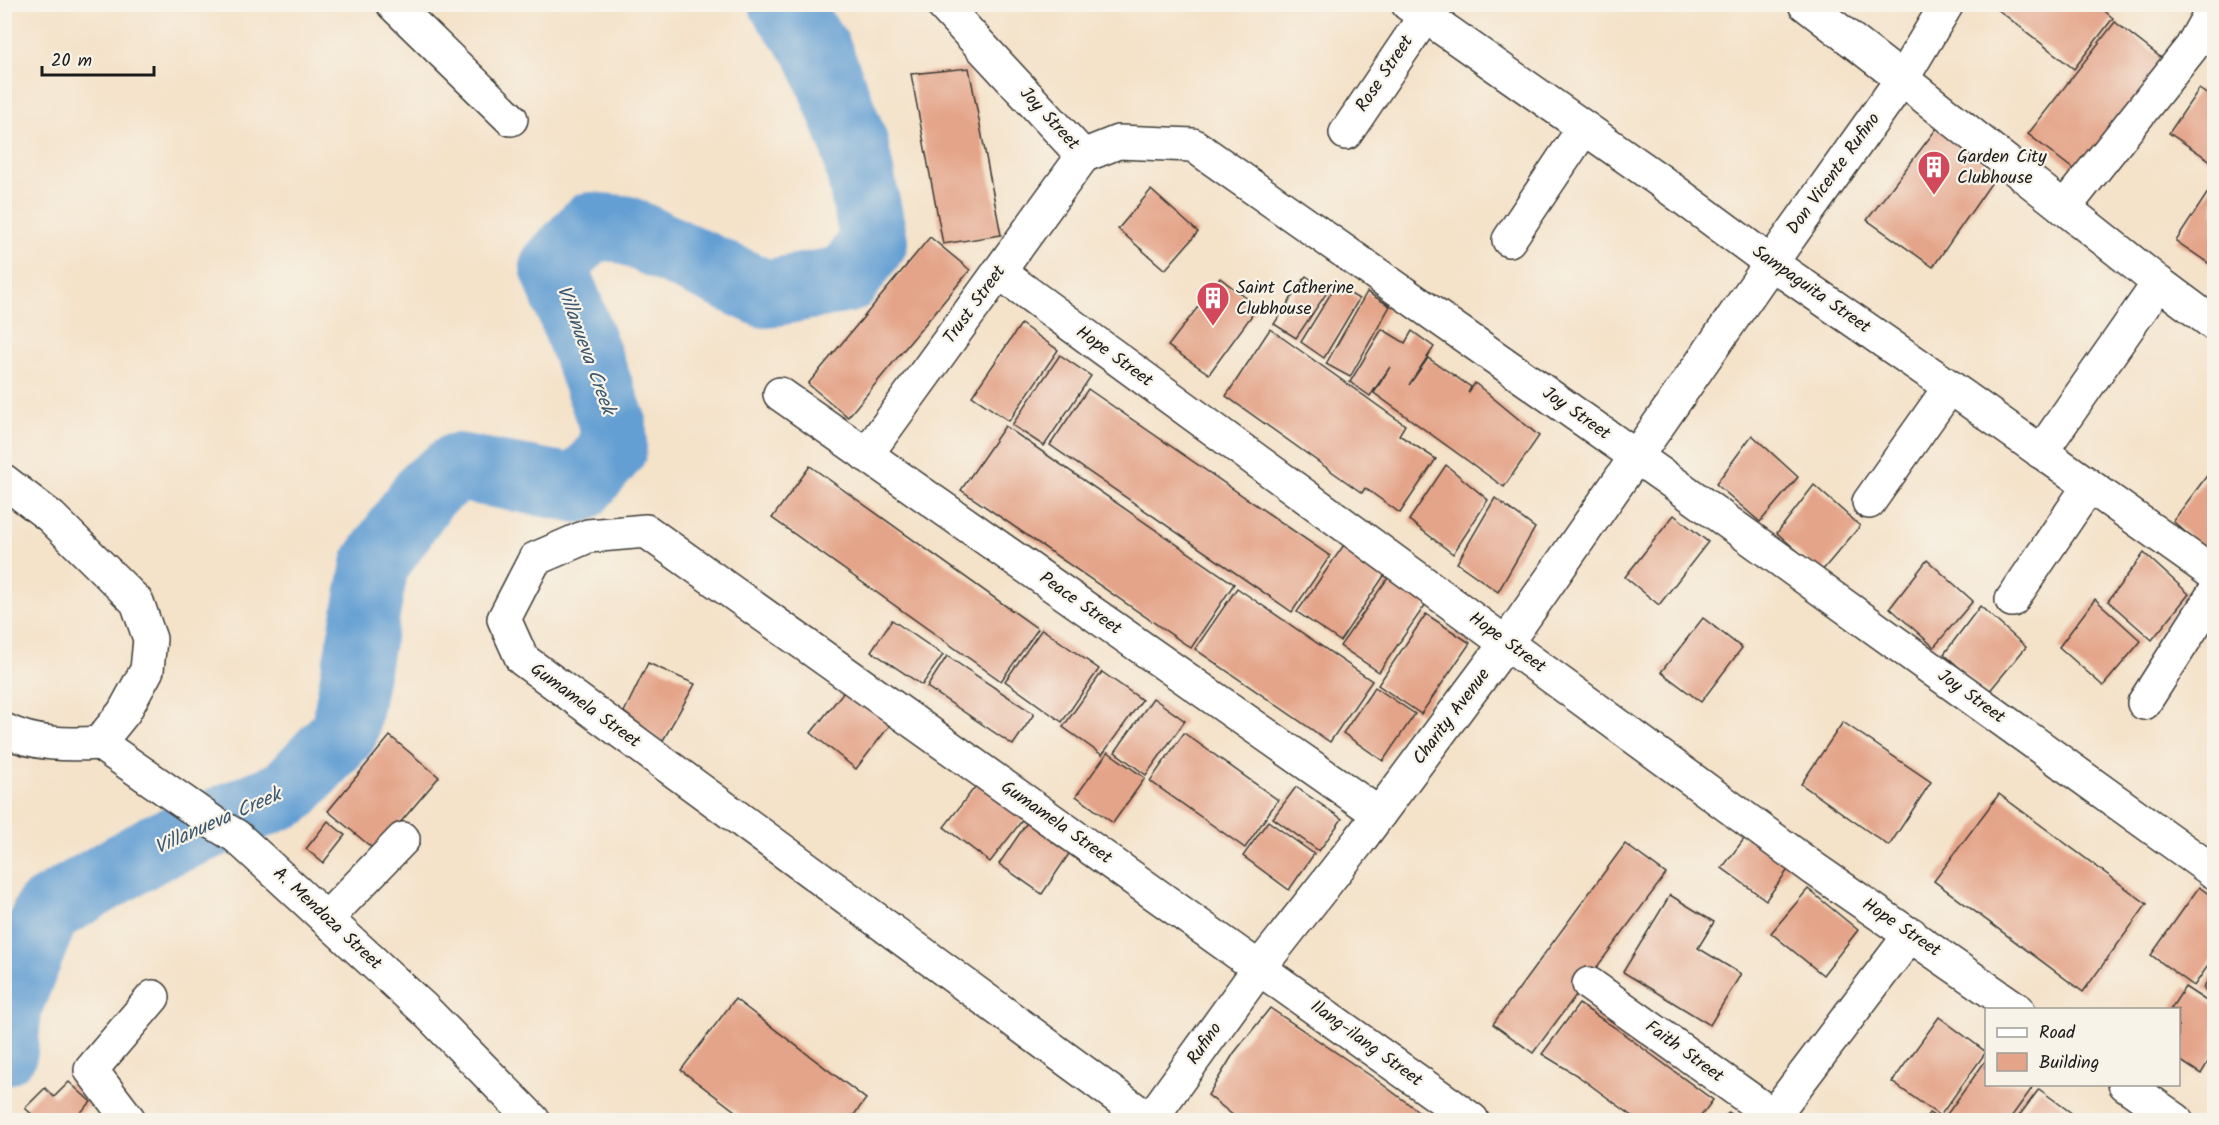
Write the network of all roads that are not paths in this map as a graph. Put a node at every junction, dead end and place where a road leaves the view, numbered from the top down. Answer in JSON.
{"nodes":[{"id":1,"x":393,"y":4,"type":"edge"},
{"id":2,"x":942,"y":4,"type":"edge"},
{"id":3,"x":1805,"y":4,"type":"edge"},
{"id":4,"x":1947,"y":4,"type":"edge"},
{"id":5,"x":2214,"y":7,"type":"edge"},
{"id":6,"x":1416,"y":10,"type":"edge"},
{"id":7,"x":1902,"y":79,"type":"junction"},
{"id":8,"x":511,"y":119,"type":"dead end"},
{"id":9,"x":1584,"y":128,"type":"junction"},
{"id":10,"x":1346,"y":133,"type":"dead end"},
{"id":11,"x":1083,"y":156,"type":"junction"},
{"id":12,"x":2064,"y":208,"type":"junction"},
{"id":13,"x":1509,"y":240,"type":"dead end"},
{"id":14,"x":1771,"y":263,"type":"junction"},
{"id":15,"x":999,"y":272,"type":"junction"},
{"id":16,"x":2159,"y":283,"type":"junction"},
{"id":17,"x":2214,"y":324,"type":"edge"},
{"id":18,"x":1950,"y":387,"type":"junction"},
{"id":19,"x":780,"y":394,"type":"dead end"},
{"id":20,"x":1676,"y":400,"type":"joint"},
{"id":21,"x":2041,"y":452,"type":"junction"},
{"id":22,"x":866,"y":455,"type":"junction"},
{"id":23,"x":1635,"y":456,"type":"junction"},
{"id":24,"x":4,"y":481,"type":"edge"},
{"id":25,"x":2090,"y":486,"type":"junction"},
{"id":26,"x":1869,"y":502,"type":"dead end"},
{"id":27,"x":2214,"y":574,"type":"edge"},
{"id":28,"x":2214,"y":593,"type":"edge"},
{"id":29,"x":2012,"y":600,"type":"dead end"},
{"id":30,"x":1507,"y":642,"type":"junction"},
{"id":31,"x":2144,"y":703,"type":"dead end"},
{"id":32,"x":4,"y":730,"type":"edge"},
{"id":33,"x":99,"y":743,"type":"junction"},
{"id":34,"x":1379,"y":814,"type":"junction"},
{"id":35,"x":403,"y":839,"type":"dead end"},
{"id":36,"x":2214,"y":872,"type":"edge"},
{"id":37,"x":326,"y":919,"type":"junction"},
{"id":38,"x":1911,"y":934,"type":"junction"},
{"id":39,"x":1260,"y":967,"type":"junction"},
{"id":40,"x":1589,"y":984,"type":"dead end"},
{"id":41,"x":153,"y":997,"type":"dead end"},
{"id":42,"x":2015,"y":1008,"type":"edge"},
{"id":43,"x":2128,"y":1086,"type":"edge"},
{"id":44,"x":1776,"y":1118,"type":"edge"},
{"id":45,"x":129,"y":1120,"type":"edge"},
{"id":46,"x":533,"y":1120,"type":"edge"},
{"id":47,"x":1149,"y":1120,"type":"edge"},
{"id":48,"x":1473,"y":1120,"type":"edge"},
{"id":49,"x":2176,"y":1120,"type":"edge"}],
"edges":[{"from":1,"to":8,"type":"street"},
{"from":2,"to":11,"type":"street","name":"Joy Street"},
{"from":3,"to":7,"type":"street"},
{"from":4,"to":7,"type":"street","name":"Don Vicente Rufino"},
{"from":5,"to":12,"type":"street"},
{"from":6,"to":9,"type":"street","name":"Sampaguita Street"},
{"from":6,"to":10,"type":"street","name":"Rose Street"},
{"from":7,"to":12,"type":"street"},
{"from":7,"to":14,"type":"street","name":"Don Vicente Rufino"},
{"from":9,"to":13,"type":"street"},
{"from":9,"to":14,"type":"street","name":"Sampaguita Street"},
{"from":11,"to":15,"type":"street","name":"Trust Street"},
{"from":11,"to":23,"type":"street","name":"Joy Street"},
{"from":12,"to":16,"type":"street"},
{"from":14,"to":18,"type":"street","name":"Sampaguita Street"},
{"from":14,"to":20,"type":"street","name":"Don Vicente Rufino"},
{"from":15,"to":22,"type":"street","name":"Trust Street"},
{"from":15,"to":30,"type":"street","name":"Hope Street"},
{"from":16,"to":17,"type":"street"},
{"from":16,"to":21,"type":"street"},
{"from":18,"to":21,"type":"street","name":"Sampaguita Street"},
{"from":18,"to":26,"type":"street"},
{"from":19,"to":22,"type":"street","name":"Peace Street"},
{"from":20,"to":23,"type":"street","name":"Charity Avenue"},
{"from":21,"to":25,"type":"street","name":"Sampaguita Street"},
{"from":22,"to":34,"type":"street","name":"Peace Street"},
{"from":23,"to":30,"type":"street","name":"Charity Avenue"},
{"from":23,"to":36,"type":"street","name":"Joy Street"},
{"from":24,"to":33,"type":"street"},
{"from":25,"to":27,"type":"street","name":"Sampaguita Street"},
{"from":25,"to":29,"type":"street"},
{"from":28,"to":31,"type":"street"},
{"from":30,"to":34,"type":"street","name":"Charity Avenue"},
{"from":30,"to":38,"type":"street","name":"Hope Street"},
{"from":32,"to":33,"type":"street"},
{"from":33,"to":37,"type":"street","name":"A. Mendoza Street"},
{"from":34,"to":39,"type":"street","name":"Charity Avenue"},
{"from":35,"to":37,"type":"street"},
{"from":37,"to":46,"type":"street","name":"A. Mendoza Street"},
{"from":38,"to":42,"type":"street","name":"Hope Street"},
{"from":38,"to":44,"type":"street"},
{"from":39,"to":47,"type":"street","name":"Rufino"},
{"from":39,"to":47,"type":"street","name":"Gumamela Street"},
{"from":39,"to":48,"type":"street","name":"Ilang-ilang Street"},
{"from":40,"to":44,"type":"street","name":"Faith Street"},
{"from":41,"to":45,"type":"street"},
{"from":43,"to":49,"type":"street"}]}
